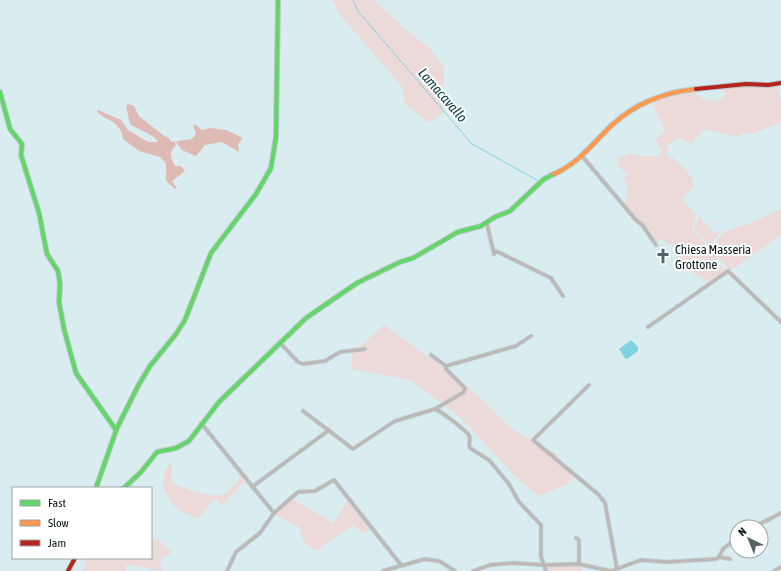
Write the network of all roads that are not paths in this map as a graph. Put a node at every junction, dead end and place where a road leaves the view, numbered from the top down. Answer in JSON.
{"nodes":[{"id":1,"x":278,"y":0,"type":"edge"},
{"id":2,"x":781,"y":83,"type":"edge"},
{"id":3,"x":0,"y":92,"type":"edge"},
{"id":4,"x":582,"y":156,"type":"junction"},
{"id":5,"x":487,"y":224,"type":"junction"},
{"id":6,"x":656,"y":245,"type":"dead end"},
{"id":7,"x":563,"y":296,"type":"dead end"},
{"id":8,"x":781,"y":322,"type":"edge"},
{"id":9,"x":648,"y":327,"type":"dead end"},
{"id":10,"x":531,"y":336,"type":"dead end"},
{"id":11,"x":280,"y":343,"type":"junction"},
{"id":12,"x":365,"y":349,"type":"dead end"},
{"id":13,"x":431,"y":355,"type":"dead end"},
{"id":14,"x":446,"y":366,"type":"junction"},
{"id":15,"x":589,"y":385,"type":"dead end"},
{"id":16,"x":437,"y":408,"type":"junction"},
{"id":17,"x":303,"y":411,"type":"dead end"},
{"id":18,"x":202,"y":423,"type":"junction"},
{"id":19,"x":116,"y":430,"type":"junction"},
{"id":20,"x":329,"y":430,"type":"junction"},
{"id":21,"x":96,"y":487,"type":"edge"},
{"id":22,"x":125,"y":487,"type":"edge"},
{"id":23,"x":252,"y":487,"type":"junction"},
{"id":24,"x":274,"y":513,"type":"junction"},
{"id":25,"x":781,"y":513,"type":"edge"},
{"id":26,"x":769,"y":519,"type":"edge"},
{"id":27,"x":576,"y":538,"type":"dead end"},
{"id":28,"x":729,"y":544,"type":"edge"},
{"id":29,"x":719,"y":557,"type":"junction"},
{"id":30,"x":74,"y":559,"type":"edge"},
{"id":31,"x":730,"y":560,"type":"dead end"},
{"id":32,"x":579,"y":564,"type":"junction"},
{"id":33,"x":401,"y":565,"type":"junction"},
{"id":34,"x":545,"y":565,"type":"junction"},
{"id":35,"x":781,"y":567,"type":"edge"},
{"id":36,"x":617,"y":570,"type":"junction"},
{"id":37,"x":68,"y":571,"type":"edge"},
{"id":38,"x":227,"y":571,"type":"edge"},
{"id":39,"x":383,"y":571,"type":"edge"},
{"id":40,"x":455,"y":571,"type":"edge"},
{"id":41,"x":473,"y":571,"type":"edge"},
{"id":42,"x":546,"y":571,"type":"edge"},
{"id":43,"x":611,"y":571,"type":"edge"},
{"id":44,"x":774,"y":571,"type":"edge"}],
"edges":[{"from":1,"to":19,"type":"street"},
{"from":2,"to":4,"type":"street"},
{"from":3,"to":19,"type":"street"},
{"from":4,"to":5,"type":"street"},
{"from":4,"to":6,"type":"street"},
{"from":5,"to":7,"type":"street"},
{"from":5,"to":11,"type":"street"},
{"from":8,"to":9,"type":"street"},
{"from":10,"to":14,"type":"street"},
{"from":11,"to":12,"type":"street"},
{"from":11,"to":18,"type":"street"},
{"from":13,"to":14,"type":"street"},
{"from":14,"to":16,"type":"street"},
{"from":15,"to":36,"type":"street"},
{"from":16,"to":20,"type":"street"},
{"from":16,"to":34,"type":"street"},
{"from":17,"to":20,"type":"street"},
{"from":18,"to":22,"type":"street"},
{"from":18,"to":23,"type":"street"},
{"from":19,"to":21,"type":"street"},
{"from":20,"to":23,"type":"street"},
{"from":23,"to":24,"type":"street"},
{"from":24,"to":33,"type":"street"},
{"from":24,"to":38,"type":"street"},
{"from":25,"to":26,"type":"street"},
{"from":27,"to":32,"type":"street"},
{"from":28,"to":29,"type":"street"},
{"from":29,"to":31,"type":"street"},
{"from":29,"to":36,"type":"street"},
{"from":30,"to":37,"type":"street"},
{"from":32,"to":34,"type":"street"},
{"from":32,"to":43,"type":"street"},
{"from":33,"to":39,"type":"street"},
{"from":33,"to":40,"type":"street"},
{"from":34,"to":41,"type":"street"},
{"from":34,"to":42,"type":"street"},
{"from":35,"to":44,"type":"street"},
{"from":36,"to":43,"type":"street"}]}
